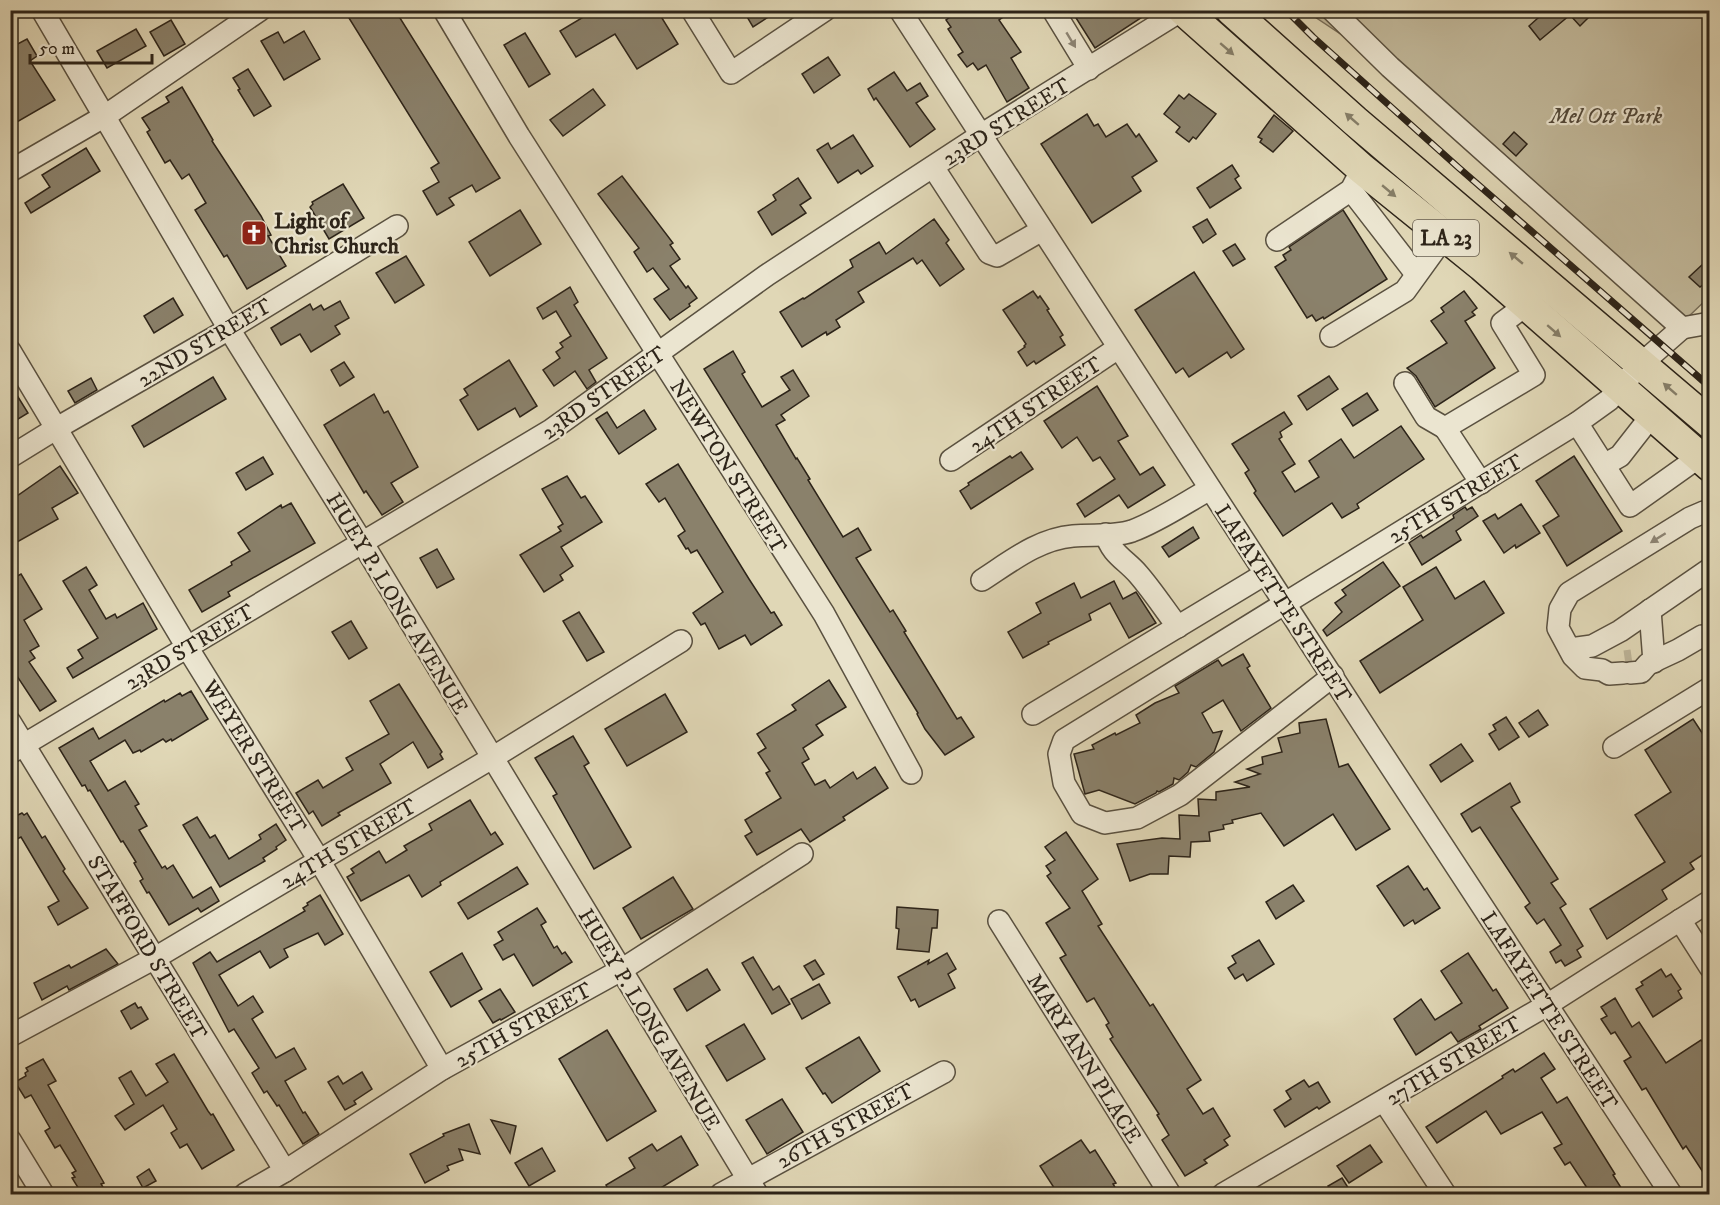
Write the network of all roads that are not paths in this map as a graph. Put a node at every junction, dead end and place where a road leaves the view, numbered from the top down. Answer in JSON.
{"nodes":[{"id":1,"x":42,"y":10,"type":"edge"},
{"id":2,"x":260,"y":10,"type":"edge"},
{"id":3,"x":444,"y":10,"type":"edge"},
{"id":4,"x":692,"y":10,"type":"edge"},
{"id":5,"x":825,"y":10,"type":"edge"},
{"id":6,"x":900,"y":10,"type":"edge"},
{"id":7,"x":1053,"y":10,"type":"edge"},
{"id":8,"x":1182,"y":10,"type":"edge"},
{"id":9,"x":1231,"y":10,"type":"edge"},
{"id":10,"x":1332,"y":10,"type":"edge"},
{"id":11,"x":1089,"y":69,"type":"junction"},
{"id":12,"x":105,"y":116,"type":"junction"},
{"id":13,"x":981,"y":135,"type":"junction"},
{"id":14,"x":933,"y":166,"type":"junction"},
{"id":15,"x":10,"y":171,"type":"edge"},
{"id":16,"x":1356,"y":179,"type":"junction"},
{"id":17,"x":397,"y":226,"type":"dead end"},
{"id":18,"x":1042,"y":230,"type":"junction"},
{"id":19,"x":1444,"y":237,"type":"junction"},
{"id":20,"x":1277,"y":240,"type":"dead end"},
{"id":21,"x":1416,"y":274,"type":"junction"},
{"id":22,"x":1525,"y":306,"type":"junction"},
{"id":23,"x":1710,"y":323,"type":"edge"},
{"id":24,"x":1682,"y":328,"type":"junction"},
{"id":25,"x":229,"y":329,"type":"junction"},
{"id":26,"x":1331,"y":336,"type":"dead end"},
{"id":27,"x":1118,"y":348,"type":"junction"},
{"id":28,"x":10,"y":351,"type":"edge"},
{"id":29,"x":658,"y":354,"type":"junction"},
{"id":30,"x":1641,"y":363,"type":"junction"},
{"id":31,"x":1405,"y":383,"type":"dead end"},
{"id":32,"x":1620,"y":388,"type":"junction"},
{"id":33,"x":1652,"y":415,"type":"junction"},
{"id":34,"x":1578,"y":423,"type":"junction"},
{"id":35,"x":1710,"y":423,"type":"edge"},
{"id":36,"x":57,"y":428,"type":"junction"},
{"id":37,"x":1445,"y":428,"type":"junction"},
{"id":38,"x":10,"y":457,"type":"edge"},
{"id":39,"x":951,"y":460,"type":"dead end"},
{"id":40,"x":1704,"y":461,"type":"edge"},
{"id":41,"x":1604,"y":465,"type":"junction"},
{"id":42,"x":1481,"y":483,"type":"junction"},
{"id":43,"x":1210,"y":489,"type":"junction"},
{"id":44,"x":1710,"y":513,"type":"edge"},
{"id":45,"x":1106,"y":534,"type":"junction"},
{"id":46,"x":362,"y":542,"type":"junction"},
{"id":47,"x":1710,"y":569,"type":"edge"},
{"id":48,"x":1265,"y":574,"type":"junction"},
{"id":49,"x":982,"y":580,"type":"dead end"},
{"id":50,"x":1284,"y":602,"type":"junction"},
{"id":51,"x":1650,"y":610,"type":"junction"},
{"id":52,"x":1178,"y":627,"type":"junction"},
{"id":53,"x":1702,"y":636,"type":"dead end"},
{"id":54,"x":681,"y":641,"type":"dead end"},
{"id":55,"x":187,"y":647,"type":"junction"},
{"id":56,"x":1570,"y":649,"type":"junction"},
{"id":57,"x":1635,"y":666,"type":"junction"},
{"id":58,"x":1333,"y":676,"type":"junction"},
{"id":59,"x":1710,"y":688,"type":"edge"},
{"id":60,"x":1033,"y":714,"type":"dead end"},
{"id":61,"x":10,"y":722,"type":"edge"},
{"id":62,"x":1614,"y":747,"type":"dead end"},
{"id":63,"x":18,"y":749,"type":"edge"},
{"id":64,"x":492,"y":758,"type":"junction"},
{"id":65,"x":911,"y":772,"type":"dead end"},
{"id":66,"x":802,"y":854,"type":"dead end"},
{"id":67,"x":319,"y":860,"type":"junction"},
{"id":68,"x":1710,"y":901,"type":"edge"},
{"id":69,"x":1680,"y":920,"type":"junction"},
{"id":70,"x":999,"y":921,"type":"dead end"},
{"id":71,"x":155,"y":958,"type":"junction"},
{"id":72,"x":1710,"y":967,"type":"edge"},
{"id":73,"x":621,"y":970,"type":"junction"},
{"id":74,"x":1547,"y":1005,"type":"junction"},
{"id":75,"x":10,"y":1036,"type":"edge"},
{"id":76,"x":442,"y":1069,"type":"junction"},
{"id":77,"x":944,"y":1072,"type":"dead end"},
{"id":78,"x":1384,"y":1101,"type":"junction"},
{"id":79,"x":10,"y":1140,"type":"edge"},
{"id":80,"x":285,"y":1171,"type":"junction"},
{"id":81,"x":752,"y":1186,"type":"edge"},
{"id":82,"x":43,"y":1194,"type":"edge"},
{"id":83,"x":245,"y":1194,"type":"edge"},
{"id":84,"x":721,"y":1194,"type":"edge"},
{"id":85,"x":1170,"y":1194,"type":"edge"},
{"id":86,"x":1223,"y":1194,"type":"edge"},
{"id":87,"x":1445,"y":1194,"type":"edge"},
{"id":88,"x":1671,"y":1194,"type":"edge"}],
"edges":[{"from":1,"to":12,"type":"street","name":"HUEY P. LONG AVENUE"},
{"from":2,"to":12,"type":"street"},
{"from":3,"to":29,"type":"street","name":"NEWTON STREET"},
{"from":4,"to":5,"type":"street"},
{"from":6,"to":13,"type":"street","name":"LAFAYETTE STREET"},
{"from":7,"to":11,"type":"street","one_way":true},
{"from":8,"to":11,"type":"street","name":"23RD STREET"},
{"from":8,"to":16,"type":"highway","number":"LA 23","one_way":true},
{"from":30,"to":9,"type":"highway","number":"LA 23","one_way":true},
{"from":10,"to":24,"type":"street"},
{"from":11,"to":13,"type":"street","name":"23RD STREET"},
{"from":12,"to":15,"type":"street"},
{"from":12,"to":25,"type":"street","name":"HUEY P. LONG AVENUE"},
{"from":13,"to":14,"type":"street","name":"23RD STREET"},
{"from":13,"to":18,"type":"street","name":"LAFAYETTE STREET"},
{"from":14,"to":18,"type":"street"},
{"from":14,"to":29,"type":"street","name":"23RD STREET"},
{"from":16,"to":19,"type":"highway","number":"LA 23","one_way":true},
{"from":16,"to":20,"type":"street"},
{"from":16,"to":21,"type":"street"},
{"from":17,"to":25,"type":"street","name":"22ND STREET"},
{"from":18,"to":27,"type":"street","name":"LAFAYETTE STREET"},
{"from":19,"to":21,"type":"street"},
{"from":19,"to":22,"type":"highway","number":"LA 23"},
{"from":21,"to":26,"type":"street"},
{"from":22,"to":32,"type":"highway","number":"LA 23","one_way":true},
{"from":22,"to":37,"type":"street"},
{"from":23,"to":24,"type":"street"},
{"from":24,"to":30,"type":"street","name":"25TH STREET"},
{"from":25,"to":36,"type":"street","name":"22ND STREET"},
{"from":25,"to":46,"type":"street","name":"HUEY P. LONG AVENUE"},
{"from":27,"to":39,"type":"street","name":"24TH STREET"},
{"from":27,"to":43,"type":"street","name":"LAFAYETTE STREET"},
{"from":28,"to":36,"type":"street","name":"WEYER STREET"},
{"from":29,"to":46,"type":"street","name":"23RD STREET"},
{"from":29,"to":65,"type":"street","name":"NEWTON STREET"},
{"from":30,"to":32,"type":"street","name":"25TH STREET"},
{"from":35,"to":30,"type":"highway","number":"LA 23","one_way":true},
{"from":31,"to":37,"type":"street"},
{"from":32,"to":33,"type":"highway","number":"LA 23"},
{"from":32,"to":34,"type":"street","name":"25TH STREET"},
{"from":33,"to":40,"type":"highway","number":"LA 23"},
{"from":33,"to":41,"type":"street"},
{"from":34,"to":41,"type":"street"},
{"from":34,"to":42,"type":"street","name":"25TH STREET"},
{"from":36,"to":38,"type":"street","name":"22ND STREET"},
{"from":36,"to":55,"type":"street","name":"WEYER STREET"},
{"from":37,"to":42,"type":"street"},
{"from":40,"to":41,"type":"street"},
{"from":42,"to":50,"type":"street","name":"25TH STREET"},
{"from":43,"to":45,"type":"street"},
{"from":43,"to":48,"type":"street","name":"LAFAYETTE STREET"},
{"from":44,"to":56,"type":"street","one_way":true},
{"from":45,"to":49,"type":"street"},
{"from":45,"to":52,"type":"street"},
{"from":46,"to":55,"type":"street","name":"23RD STREET"},
{"from":46,"to":64,"type":"street","name":"HUEY P. LONG AVENUE"},
{"from":47,"to":51,"type":"street"},
{"from":48,"to":50,"type":"street","name":"LAFAYETTE STREET"},
{"from":48,"to":52,"type":"street"},
{"from":50,"to":58,"type":"street","name":"LAFAYETTE STREET"},
{"from":50,"to":58,"type":"street","name":"25TH STREET"},
{"from":51,"to":56,"type":"street"},
{"from":51,"to":57,"type":"street"},
{"from":52,"to":60,"type":"street"},
{"from":53,"to":57,"type":"street"},
{"from":54,"to":64,"type":"street","name":"24TH STREET"},
{"from":55,"to":63,"type":"street","name":"23RD STREET"},
{"from":55,"to":67,"type":"street","name":"WEYER STREET"},
{"from":56,"to":57,"type":"street"},
{"from":58,"to":74,"type":"street","name":"LAFAYETTE STREET"},
{"from":59,"to":62,"type":"street"},
{"from":61,"to":63,"type":"street","name":"STAFFORD STREET"},
{"from":63,"to":71,"type":"street","name":"STAFFORD STREET"},
{"from":64,"to":67,"type":"street","name":"24TH STREET"},
{"from":64,"to":73,"type":"street","name":"HUEY P. LONG AVENUE"},
{"from":66,"to":73,"type":"street","name":"25TH STREET"},
{"from":67,"to":71,"type":"street","name":"24TH STREET"},
{"from":67,"to":76,"type":"street","name":"WEYER STREET"},
{"from":68,"to":69,"type":"street","name":"27TH STREET"},
{"from":69,"to":72,"type":"street"},
{"from":69,"to":74,"type":"street","name":"27TH STREET"},
{"from":70,"to":85,"type":"street","name":"MARY ANN PLACE"},
{"from":71,"to":75,"type":"street","name":"24TH STREET"},
{"from":71,"to":80,"type":"street","name":"STAFFORD STREET"},
{"from":73,"to":76,"type":"street","name":"25TH STREET"},
{"from":73,"to":81,"type":"street","name":"HUEY P. LONG AVENUE"},
{"from":74,"to":78,"type":"street","name":"27TH STREET"},
{"from":74,"to":88,"type":"street","name":"LAFAYETTE STREET"},
{"from":76,"to":80,"type":"street","name":"25TH STREET"},
{"from":77,"to":81,"type":"street","name":"26TH STREET"},
{"from":78,"to":86,"type":"street","name":"27TH STREET"},
{"from":78,"to":87,"type":"street"},
{"from":79,"to":82,"type":"street"},
{"from":80,"to":83,"type":"street","name":"25TH STREET"},
{"from":81,"to":84,"type":"street","name":"26TH STREET"}]}
